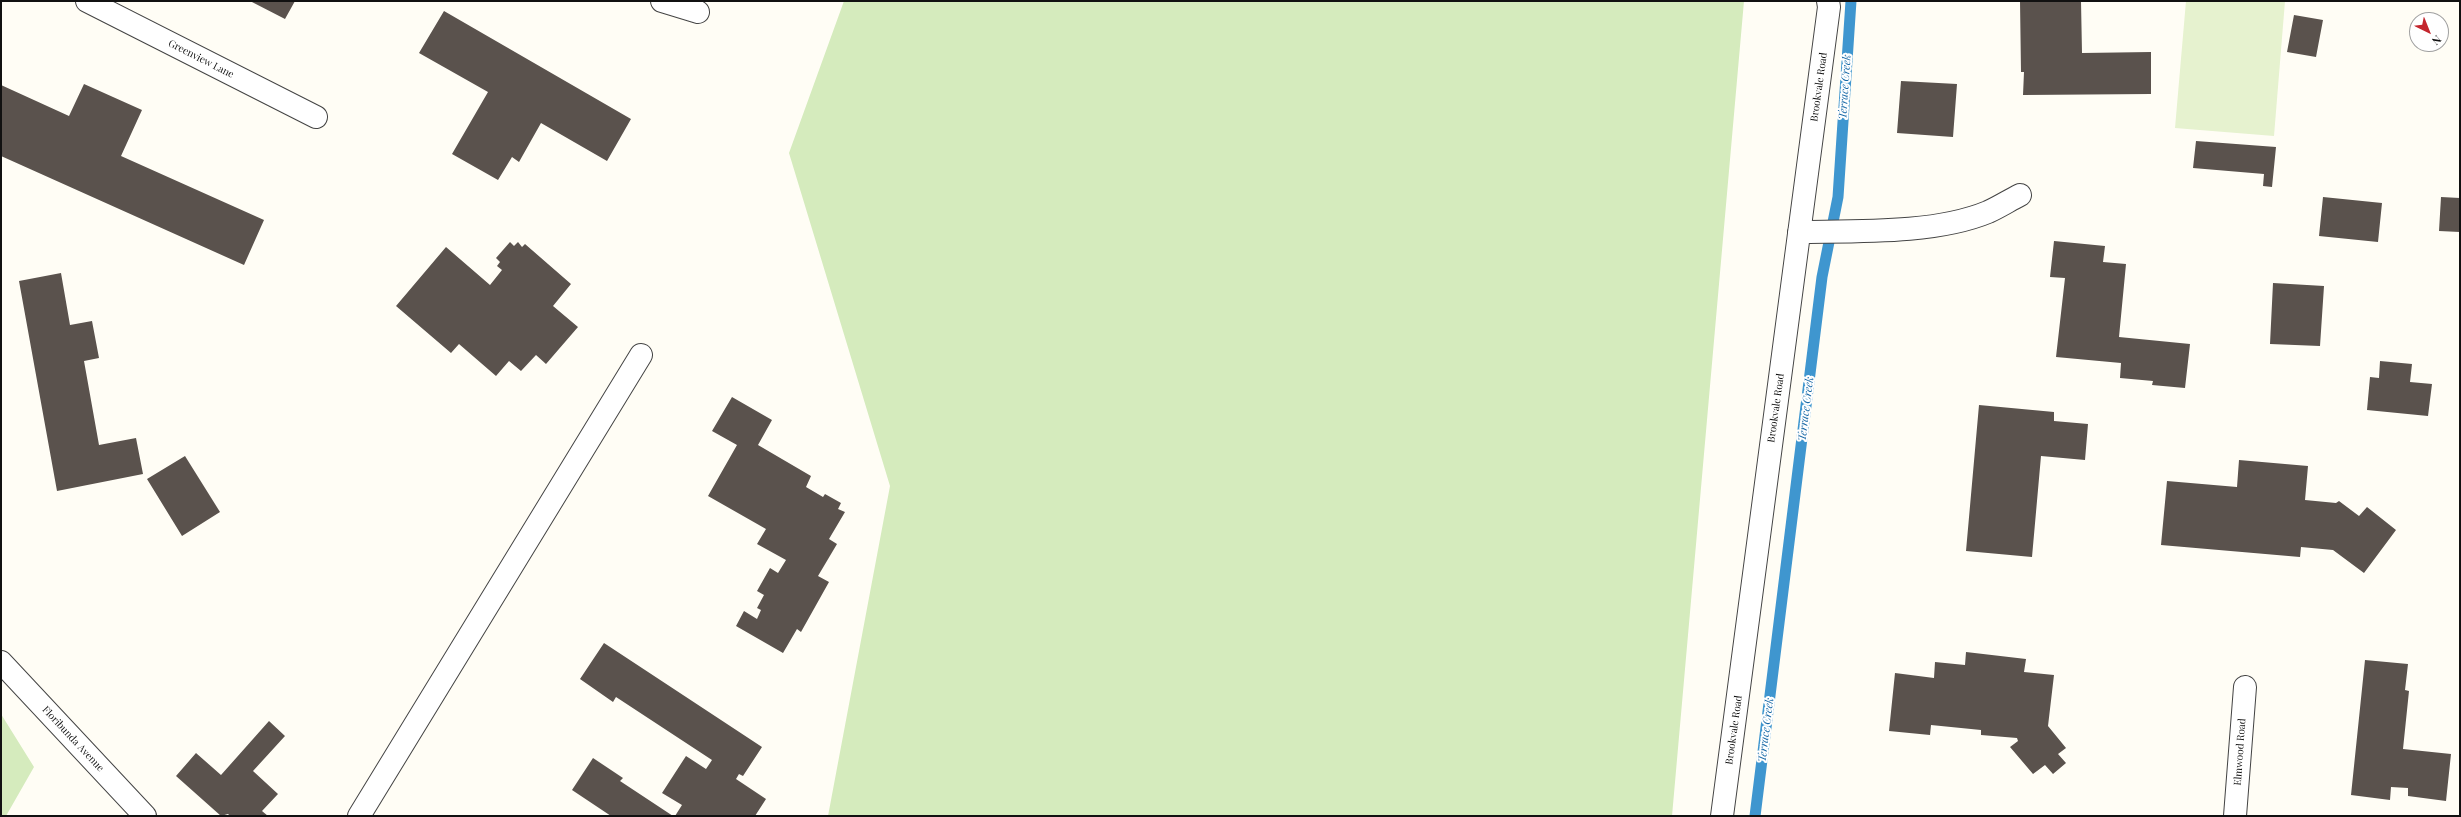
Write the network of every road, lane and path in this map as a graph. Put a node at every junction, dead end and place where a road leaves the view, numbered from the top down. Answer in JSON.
{"nodes":[{"id":1,"x":87,"y":1,"type":"edge"},
{"id":2,"x":662,"y":1,"type":"edge"},
{"id":3,"x":1828,"y":1,"type":"edge"},
{"id":4,"x":698,"y":12,"type":"dead end"},
{"id":5,"x":316,"y":117,"type":"dead end"},
{"id":6,"x":2020,"y":194,"type":"dead end"},
{"id":7,"x":1803,"y":232,"type":"junction"},
{"id":8,"x":641,"y":355,"type":"dead end"},
{"id":9,"x":1,"y":662,"type":"edge"},
{"id":10,"x":2245,"y":687,"type":"dead end"},
{"id":11,"x":145,"y":816,"type":"edge"},
{"id":12,"x":359,"y":816,"type":"edge"},
{"id":13,"x":1722,"y":816,"type":"edge"},
{"id":14,"x":2235,"y":816,"type":"edge"}],
"edges":[{"from":1,"to":5,"type":"street","name":"Greenview Lane"},
{"from":2,"to":4,"type":"street"},
{"from":3,"to":7,"type":"street","name":"Brookvale Road"},
{"from":6,"to":7,"type":"street"},
{"from":7,"to":13,"type":"street","name":"Brookvale Road"},
{"from":8,"to":12,"type":"street"},
{"from":9,"to":11,"type":"street","name":"Floribunda Avenue"},
{"from":10,"to":14,"type":"street","name":"Elmwood Road"}]}
